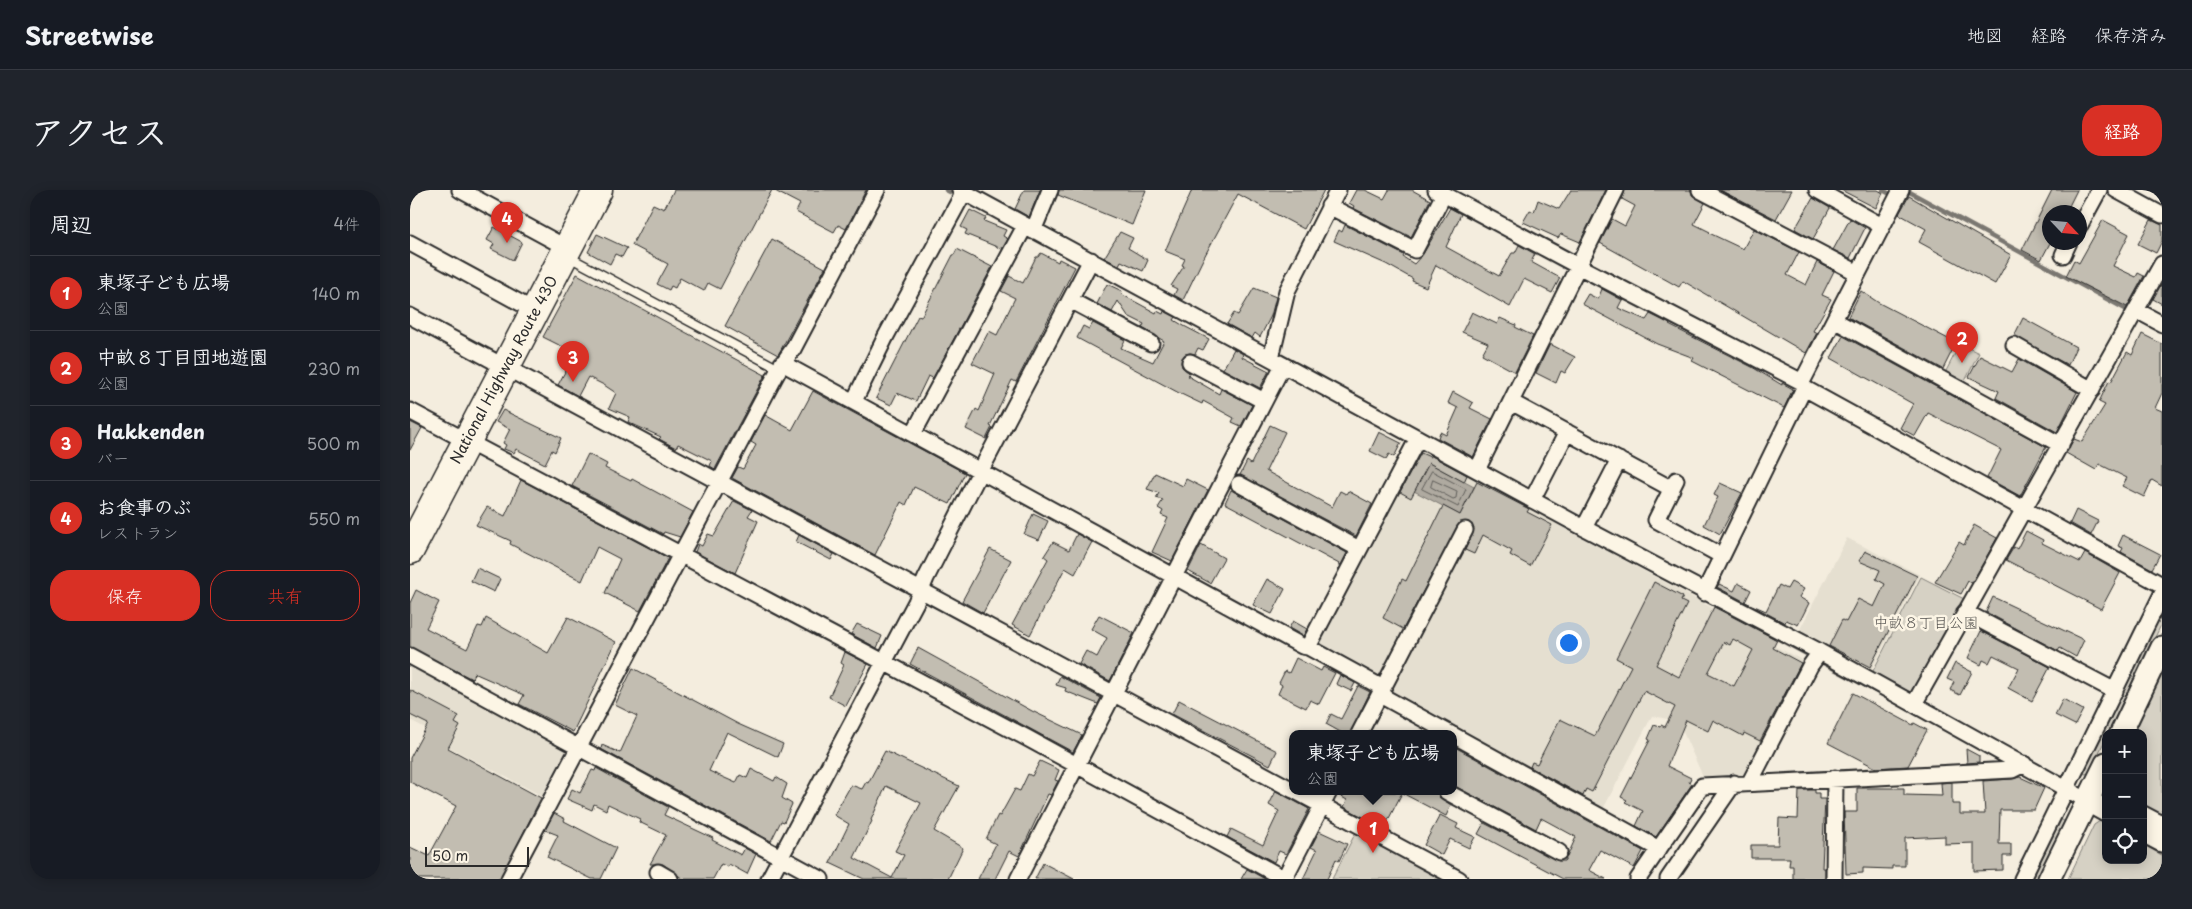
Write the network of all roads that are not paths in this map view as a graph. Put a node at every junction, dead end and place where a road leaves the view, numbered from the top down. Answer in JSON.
{"nodes":[{"id":1,"x":460,"y":190,"type":"edge"},
{"id":2,"x":579,"y":190,"type":"edge"},
{"id":3,"x":598,"y":190,"type":"edge"},
{"id":4,"x":877,"y":190,"type":"edge"},
{"id":5,"x":1050,"y":190,"type":"edge"},
{"id":6,"x":1338,"y":190,"type":"edge"},
{"id":7,"x":1616,"y":190,"type":"edge"},
{"id":8,"x":1700,"y":190,"type":"edge"},
{"id":9,"x":1817,"y":190,"type":"edge"},
{"id":10,"x":1900,"y":190,"type":"edge"},
{"id":11,"x":2099,"y":190,"type":"edge"},
{"id":12,"x":2116,"y":190,"type":"edge"},
{"id":13,"x":962,"y":191,"type":"edge"},
{"id":14,"x":1440,"y":192,"type":"edge"},
{"id":15,"x":1329,"y":206,"type":"junction"},
{"id":16,"x":2087,"y":212,"type":"edge"},
{"id":17,"x":2162,"y":215,"type":"edge"},
{"id":18,"x":1882,"y":226,"type":"junction"},
{"id":19,"x":1029,"y":229,"type":"junction"},
{"id":20,"x":410,"y":243,"type":"edge"},
{"id":21,"x":558,"y":247,"type":"junction"},
{"id":22,"x":1091,"y":260,"type":"junction"},
{"id":23,"x":2162,"y":264,"type":"edge"},
{"id":24,"x":1578,"y":266,"type":"junction"},
{"id":25,"x":1858,"y":273,"type":"junction"},
{"id":26,"x":1070,"y":300,"type":"junction"},
{"id":27,"x":528,"y":307,"type":"junction"},
{"id":28,"x":2136,"y":310,"type":"junction"},
{"id":29,"x":410,"y":316,"type":"edge"},
{"id":30,"x":1834,"y":320,"type":"junction"},
{"id":31,"x":2162,"y":324,"type":"edge"},
{"id":32,"x":1151,"y":343,"type":"dead end"},
{"id":33,"x":2014,"y":345,"type":"dead end"},
{"id":34,"x":1190,"y":362,"type":"dead end"},
{"id":35,"x":498,"y":363,"type":"junction"},
{"id":36,"x":781,"y":366,"type":"junction"},
{"id":37,"x":1279,"y":366,"type":"junction"},
{"id":38,"x":1803,"y":385,"type":"junction"},
{"id":39,"x":2092,"y":390,"type":"junction"},
{"id":40,"x":854,"y":401,"type":"junction"},
{"id":41,"x":1264,"y":401,"type":"junction"},
{"id":42,"x":1511,"y":402,"type":"junction"},
{"id":43,"x":410,"y":411,"type":"edge"},
{"id":44,"x":1567,"y":432,"type":"junction"},
{"id":45,"x":913,"y":434,"type":"junction"},
{"id":46,"x":460,"y":437,"type":"junction"},
{"id":47,"x":1416,"y":442,"type":"junction"},
{"id":48,"x":2061,"y":445,"type":"junction"},
{"id":49,"x":1619,"y":460,"type":"junction"},
{"id":50,"x":981,"y":470,"type":"junction"},
{"id":51,"x":1477,"y":470,"type":"junction"},
{"id":52,"x":720,"y":483,"type":"junction"},
{"id":53,"x":1239,"y":484,"type":"dead end"},
{"id":54,"x":1532,"y":500,"type":"junction"},
{"id":55,"x":2025,"y":509,"type":"junction"},
{"id":56,"x":410,"y":516,"type":"edge"},
{"id":57,"x":1584,"y":528,"type":"junction"},
{"id":58,"x":1465,"y":530,"type":"dead end"},
{"id":59,"x":1360,"y":549,"type":"junction"},
{"id":60,"x":410,"y":550,"type":"edge"},
{"id":61,"x":682,"y":554,"type":"junction"},
{"id":62,"x":1722,"y":556,"type":"junction"},
{"id":63,"x":1174,"y":577,"type":"junction"},
{"id":64,"x":2162,"y":584,"type":"edge"},
{"id":65,"x":921,"y":590,"type":"junction"},
{"id":66,"x":1704,"y":592,"type":"junction"},
{"id":67,"x":2162,"y":594,"type":"edge"},
{"id":68,"x":1965,"y":612,"type":"junction"},
{"id":69,"x":1308,"y":647,"type":"junction"},
{"id":70,"x":2162,"y":647,"type":"edge"},
{"id":71,"x":410,"y":656,"type":"edge"},
{"id":72,"x":1817,"y":657,"type":"junction"},
{"id":73,"x":884,"y":662,"type":"junction"},
{"id":74,"x":1381,"y":691,"type":"junction"},
{"id":75,"x":2115,"y":691,"type":"junction"},
{"id":76,"x":1114,"y":694,"type":"junction"},
{"id":77,"x":1914,"y":704,"type":"junction"},
{"id":78,"x":2122,"y":729,"type":"edge"},
{"id":79,"x":1361,"y":730,"type":"edge"},
{"id":80,"x":1444,"y":730,"type":"edge"},
{"id":81,"x":1457,"y":738,"type":"edge"},
{"id":82,"x":578,"y":747,"type":"junction"},
{"id":83,"x":1076,"y":766,"type":"junction"},
{"id":84,"x":2018,"y":767,"type":"junction"},
{"id":85,"x":2102,"y":771,"type":"edge"},
{"id":86,"x":1835,"y":778,"type":"junction"},
{"id":87,"x":1750,"y":782,"type":"junction"},
{"id":88,"x":1734,"y":783,"type":"junction"},
{"id":89,"x":1289,"y":788,"type":"edge"},
{"id":90,"x":2067,"y":788,"type":"junction"},
{"id":91,"x":1312,"y":795,"type":"edge"},
{"id":92,"x":1453,"y":795,"type":"edge"},
{"id":93,"x":1326,"y":798,"type":"edge"},
{"id":94,"x":2088,"y":800,"type":"junction"},
{"id":95,"x":2102,"y":809,"type":"edge"},
{"id":96,"x":2147,"y":816,"type":"edge"},
{"id":97,"x":2162,"y":824,"type":"edge"},
{"id":98,"x":2147,"y":833,"type":"edge"},
{"id":99,"x":2162,"y":841,"type":"edge"},
{"id":100,"x":1659,"y":849,"type":"junction"},
{"id":101,"x":1559,"y":852,"type":"dead end"},
{"id":102,"x":780,"y":857,"type":"junction"},
{"id":103,"x":509,"y":879,"type":"edge"},
{"id":104,"x":769,"y":879,"type":"edge"},
{"id":105,"x":821,"y":879,"type":"edge"},
{"id":106,"x":1018,"y":879,"type":"edge"},
{"id":107,"x":1285,"y":879,"type":"edge"},
{"id":108,"x":1459,"y":879,"type":"edge"},
{"id":109,"x":1638,"y":879,"type":"edge"},
{"id":110,"x":1668,"y":879,"type":"edge"},
{"id":111,"x":1834,"y":879,"type":"edge"},
{"id":112,"x":2022,"y":879,"type":"edge"},
{"id":113,"x":2048,"y":879,"type":"edge"}],
"edges":[{"from":1,"to":21,"type":"street"},
{"from":2,"to":21,"type":"highway","name":"National Highway Route 430"},
{"from":3,"to":21,"type":"highway","name":"National Highway Route 430"},
{"from":4,"to":36,"type":"street"},
{"from":5,"to":19,"type":"street"},
{"from":6,"to":15,"type":"street"},
{"from":7,"to":24,"type":"street"},
{"from":8,"to":25,"type":"street"},
{"from":9,"to":18,"type":"street"},
{"from":10,"to":18,"type":"street"},
{"from":11,"to":16,"type":"street"},
{"from":12,"to":17,"type":"street"},
{"from":13,"to":19,"type":"street"},
{"from":13,"to":40,"type":"street"},
{"from":14,"to":15,"type":"street"},
{"from":14,"to":24,"type":"street"},
{"from":15,"to":37,"type":"street"},
{"from":18,"to":25,"type":"street"},
{"from":19,"to":22,"type":"street"},
{"from":19,"to":45,"type":"street"},
{"from":20,"to":27,"type":"street"},
{"from":21,"to":27,"type":"highway","name":"National Highway Route 430"},
{"from":21,"to":36,"type":"lane"},
{"from":22,"to":26,"type":"street"},
{"from":22,"to":37,"type":"street"},
{"from":23,"to":28,"type":"street"},
{"from":24,"to":38,"type":"street"},
{"from":24,"to":42,"type":"street"},
{"from":25,"to":30,"type":"street"},
{"from":26,"to":32,"type":"street"},
{"from":26,"to":50,"type":"street"},
{"from":27,"to":35,"type":"highway","name":"National Highway Route 430"},
{"from":28,"to":31,"type":"street"},
{"from":28,"to":39,"type":"street"},
{"from":29,"to":35,"type":"street"},
{"from":30,"to":38,"type":"street"},
{"from":30,"to":48,"type":"street"},
{"from":33,"to":39,"type":"street"},
{"from":34,"to":41,"type":"street"},
{"from":35,"to":46,"type":"highway","name":"National Highway Route 430"},
{"from":35,"to":52,"type":"street"},
{"from":36,"to":40,"type":"street"},
{"from":36,"to":52,"type":"street"},
{"from":37,"to":41,"type":"street"},
{"from":37,"to":47,"type":"street"},
{"from":38,"to":55,"type":"street"},
{"from":38,"to":62,"type":"street"},
{"from":39,"to":48,"type":"street"},
{"from":40,"to":45,"type":"street"},
{"from":41,"to":63,"type":"street"},
{"from":42,"to":44,"type":"street"},
{"from":42,"to":51,"type":"street"},
{"from":43,"to":46,"type":"street"},
{"from":44,"to":49,"type":"street"},
{"from":44,"to":54,"type":"street"},
{"from":45,"to":50,"type":"street"},
{"from":46,"to":56,"type":"highway","name":"National Highway Route 430"},
{"from":46,"to":60,"type":"highway","name":"National Highway Route 430"},
{"from":46,"to":61,"type":"street"},
{"from":47,"to":51,"type":"street"},
{"from":47,"to":59,"type":"street"},
{"from":48,"to":55,"type":"street"},
{"from":49,"to":57,"type":"street"},
{"from":49,"to":62,"type":"street"},
{"from":50,"to":63,"type":"street"},
{"from":50,"to":65,"type":"street"},
{"from":51,"to":54,"type":"street"},
{"from":52,"to":61,"type":"street"},
{"from":52,"to":65,"type":"street"},
{"from":53,"to":59,"type":"street"},
{"from":54,"to":57,"type":"street"},
{"from":55,"to":64,"type":"street"},
{"from":55,"to":68,"type":"street"},
{"from":57,"to":66,"type":"street"},
{"from":58,"to":74,"type":"street"},
{"from":59,"to":69,"type":"street"},
{"from":61,"to":73,"type":"street"},
{"from":61,"to":82,"type":"street"},
{"from":62,"to":66,"type":"street"},
{"from":63,"to":69,"type":"street"},
{"from":63,"to":76,"type":"street"},
{"from":65,"to":73,"type":"street"},
{"from":65,"to":76,"type":"street"},
{"from":66,"to":72,"type":"street"},
{"from":67,"to":75,"type":"street"},
{"from":68,"to":75,"type":"street"},
{"from":68,"to":77,"type":"street"},
{"from":69,"to":74,"type":"street"},
{"from":70,"to":78,"type":"main road"},
{"from":71,"to":82,"type":"street"},
{"from":72,"to":77,"type":"street"},
{"from":72,"to":87,"type":"street"},
{"from":73,"to":83,"type":"street"},
{"from":73,"to":102,"type":"street"},
{"from":74,"to":79,"type":"street"},
{"from":74,"to":80,"type":"street"},
{"from":75,"to":90,"type":"street"},
{"from":76,"to":83,"type":"street"},
{"from":76,"to":89,"type":"street"},
{"from":77,"to":84,"type":"street"},
{"from":81,"to":100,"type":"street"},
{"from":82,"to":102,"type":"street"},
{"from":82,"to":103,"type":"street"},
{"from":83,"to":106,"type":"street"},
{"from":83,"to":107,"type":"street"},
{"from":84,"to":86,"type":"street"},
{"from":84,"to":90,"type":"street"},
{"from":85,"to":94,"type":"main road"},
{"from":86,"to":87,"type":"street"},
{"from":86,"to":111,"type":"street"},
{"from":87,"to":88,"type":"street"},
{"from":88,"to":100,"type":"street"},
{"from":88,"to":110,"type":"street"},
{"from":90,"to":94,"type":"street"},
{"from":90,"to":112,"type":"street"},
{"from":91,"to":93,"type":"street"},
{"from":92,"to":101,"type":"street"},
{"from":93,"to":107,"type":"street"},
{"from":93,"to":108,"type":"street"},
{"from":94,"to":95,"type":"main road"},
{"from":94,"to":113,"type":"main road"},
{"from":96,"to":97,"type":"street"},
{"from":98,"to":99,"type":"main road"},
{"from":100,"to":109,"type":"street"},
{"from":102,"to":104,"type":"street"},
{"from":102,"to":105,"type":"street"}]}
